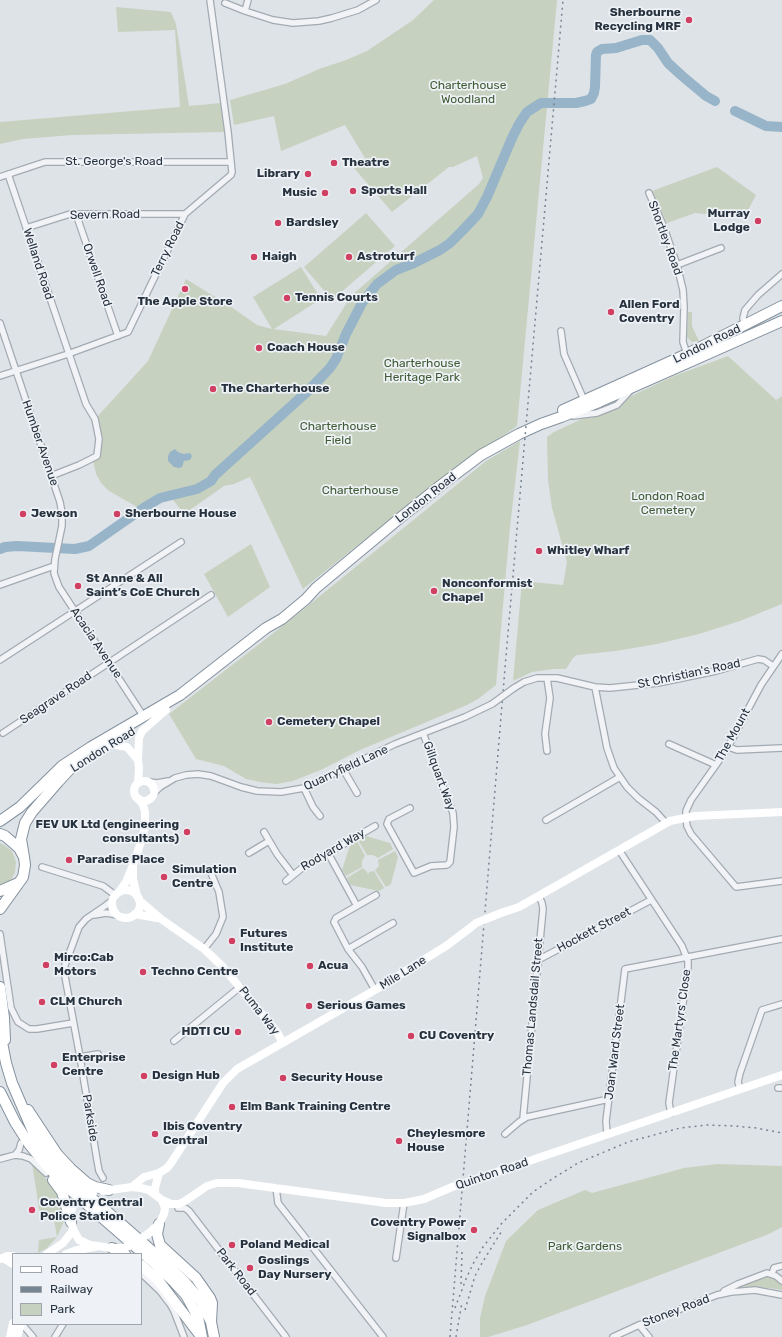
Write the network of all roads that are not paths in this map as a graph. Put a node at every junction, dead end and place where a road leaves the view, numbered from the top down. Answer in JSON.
{"nodes":[{"id":1,"x":210,"y":0,"type":"edge"},
{"id":2,"x":248,"y":0,"type":"edge"},
{"id":3,"x":376,"y":0,"type":"edge"},
{"id":4,"x":225,"y":3,"type":"dead end"},
{"id":5,"x":245,"y":11,"type":"junction"},
{"id":6,"x":231,"y":162,"type":"junction"},
{"id":7,"x":8,"y":174,"type":"junction"},
{"id":8,"x":0,"y":177,"type":"edge"},
{"id":9,"x":649,"y":193,"type":"dead end"},
{"id":10,"x":76,"y":214,"type":"junction"},
{"id":11,"x":185,"y":214,"type":"junction"},
{"id":12,"x":26,"y":228,"type":"junction"},
{"id":13,"x":721,"y":248,"type":"dead end"},
{"id":14,"x":677,"y":265,"type":"junction"},
{"id":15,"x":782,"y":274,"type":"edge"},
{"id":16,"x":782,"y":306,"type":"edge"},
{"id":17,"x":782,"y":321,"type":"edge"},
{"id":18,"x":0,"y":323,"type":"edge"},
{"id":19,"x":745,"y":326,"type":"junction"},
{"id":20,"x":561,"y":331,"type":"dead end"},
{"id":21,"x":118,"y":336,"type":"junction"},
{"id":22,"x":68,"y":354,"type":"junction"},
{"id":23,"x":688,"y":354,"type":"junction"},
{"id":24,"x":16,"y":371,"type":"junction"},
{"id":25,"x":0,"y":376,"type":"edge"},
{"id":26,"x":584,"y":400,"type":"junction"},
{"id":27,"x":545,"y":422,"type":"junction"},
{"id":28,"x":51,"y":476,"type":"junction"},
{"id":29,"x":180,"y":542,"type":"dead end"},
{"id":30,"x":54,"y":566,"type":"junction"},
{"id":31,"x":0,"y":585,"type":"edge"},
{"id":32,"x":211,"y":595,"type":"dead end"},
{"id":33,"x":75,"y":612,"type":"junction"},
{"id":34,"x":782,"y":654,"type":"edge"},
{"id":35,"x":0,"y":660,"type":"edge"},
{"id":36,"x":109,"y":663,"type":"junction"},
{"id":37,"x":773,"y":666,"type":"junction"},
{"id":38,"x":547,"y":678,"type":"junction"},
{"id":39,"x":595,"y":687,"type":"junction"},
{"id":40,"x":180,"y":696,"type":"junction"},
{"id":41,"x":492,"y":704,"type":"joint"},
{"id":42,"x":166,"y":710,"type":"junction"},
{"id":43,"x":144,"y":717,"type":"junction"},
{"id":44,"x":3,"y":733,"type":"dead end"},
{"id":45,"x":423,"y":733,"type":"junction"},
{"id":46,"x":669,"y":744,"type":"dead end"},
{"id":47,"x":108,"y":745,"type":"junction"},
{"id":48,"x":728,"y":747,"type":"junction"},
{"id":49,"x":782,"y":748,"type":"edge"},
{"id":50,"x":547,"y":751,"type":"dead end"},
{"id":51,"x":139,"y":764,"type":"junction"},
{"id":52,"x":716,"y":765,"type":"junction"},
{"id":53,"x":343,"y":769,"type":"junction"},
{"id":54,"x":620,"y":777,"type":"junction"},
{"id":55,"x":171,"y":780,"type":"junction"},
{"id":56,"x":148,"y":782,"type":"junction"},
{"id":57,"x":138,"y":783,"type":"junction"},
{"id":58,"x":304,"y":788,"type":"junction"},
{"id":59,"x":357,"y":793,"type":"dead end"},
{"id":60,"x":153,"y":796,"type":"junction"},
{"id":61,"x":139,"y":799,"type":"junction"},
{"id":62,"x":410,"y":808,"type":"dead end"},
{"id":63,"x":782,"y":812,"type":"edge"},
{"id":64,"x":320,"y":816,"type":"dead end"},
{"id":65,"x":686,"y":817,"type":"junction"},
{"id":66,"x":146,"y":819,"type":"junction"},
{"id":67,"x":546,"y":820,"type":"dead end"},
{"id":68,"x":0,"y":821,"type":"edge"},
{"id":69,"x":666,"y":823,"type":"junction"},
{"id":70,"x":375,"y":826,"type":"dead end"},
{"id":71,"x":264,"y":832,"type":"dead end"},
{"id":72,"x":0,"y":834,"type":"edge"},
{"id":73,"x":269,"y":841,"type":"junction"},
{"id":74,"x":619,"y":850,"type":"junction"},
{"id":75,"x":249,"y":853,"type":"dead end"},
{"id":76,"x":328,"y":853,"type":"junction"},
{"id":77,"x":24,"y":857,"type":"junction"},
{"id":78,"x":133,"y":865,"type":"junction"},
{"id":79,"x":42,"y":867,"type":"dead end"},
{"id":80,"x":211,"y":873,"type":"dead end"},
{"id":81,"x":293,"y":875,"type":"junction"},
{"id":82,"x":286,"y":881,"type":"dead end"},
{"id":83,"x":782,"y":881,"type":"edge"},
{"id":84,"x":20,"y":882,"type":"junction"},
{"id":85,"x":0,"y":891,"type":"edge"},
{"id":86,"x":116,"y":895,"type":"junction"},
{"id":87,"x":376,"y":895,"type":"dead end"},
{"id":88,"x":539,"y":896,"type":"junction"},
{"id":89,"x":138,"y":898,"type":"junction"},
{"id":90,"x":651,"y":900,"type":"junction"},
{"id":91,"x":358,"y":906,"type":"junction"},
{"id":92,"x":0,"y":909,"type":"edge"},
{"id":93,"x":135,"y":914,"type":"junction"},
{"id":94,"x":92,"y":915,"type":"junction"},
{"id":95,"x":118,"y":915,"type":"junction"},
{"id":96,"x":161,"y":919,"type":"junction"},
{"id":97,"x":393,"y":923,"type":"dead end"},
{"id":98,"x":0,"y":934,"type":"edge"},
{"id":99,"x":782,"y":939,"type":"edge"},
{"id":100,"x":204,"y":949,"type":"junction"},
{"id":101,"x":348,"y":949,"type":"junction"},
{"id":102,"x":687,"y":957,"type":"junction"},
{"id":103,"x":538,"y":960,"type":"junction"},
{"id":104,"x":0,"y":987,"type":"edge"},
{"id":105,"x":240,"y":987,"type":"junction"},
{"id":106,"x":375,"y":990,"type":"junction"},
{"id":107,"x":782,"y":1004,"type":"edge"},
{"id":108,"x":73,"y":1023,"type":"junction"},
{"id":109,"x":0,"y":1032,"type":"edge"},
{"id":110,"x":174,"y":1041,"type":"dead end"},
{"id":111,"x":283,"y":1043,"type":"junction"},
{"id":112,"x":6,"y":1054,"type":"junction"},
{"id":113,"x":98,"y":1054,"type":"dead end"},
{"id":114,"x":80,"y":1057,"type":"junction"},
{"id":115,"x":782,"y":1075,"type":"edge"},
{"id":116,"x":740,"y":1089,"type":"junction"},
{"id":117,"x":0,"y":1092,"type":"edge"},
{"id":118,"x":19,"y":1099,"type":"junction"},
{"id":119,"x":609,"y":1099,"type":"junction"},
{"id":120,"x":0,"y":1101,"type":"edge"},
{"id":121,"x":670,"y":1113,"type":"junction"},
{"id":122,"x":523,"y":1119,"type":"junction"},
{"id":123,"x":505,"y":1134,"type":"dead end"},
{"id":124,"x":607,"y":1134,"type":"junction"},
{"id":125,"x":21,"y":1143,"type":"junction"},
{"id":126,"x":14,"y":1155,"type":"junction"},
{"id":127,"x":0,"y":1159,"type":"edge"},
{"id":128,"x":46,"y":1173,"type":"junction"},
{"id":129,"x":159,"y":1174,"type":"junction"},
{"id":130,"x":103,"y":1178,"type":"dead end"},
{"id":131,"x":132,"y":1187,"type":"junction"},
{"id":132,"x":276,"y":1188,"type":"junction"},
{"id":133,"x":109,"y":1190,"type":"junction"},
{"id":134,"x":155,"y":1193,"type":"junction"},
{"id":135,"x":195,"y":1194,"type":"junction"},
{"id":136,"x":162,"y":1200,"type":"junction"},
{"id":137,"x":404,"y":1202,"type":"junction"},
{"id":138,"x":181,"y":1208,"type":"junction"},
{"id":139,"x":108,"y":1217,"type":"junction"},
{"id":140,"x":160,"y":1222,"type":"junction"},
{"id":141,"x":72,"y":1225,"type":"junction"},
{"id":142,"x":96,"y":1247,"type":"junction"},
{"id":143,"x":112,"y":1248,"type":"joint"},
{"id":144,"x":127,"y":1250,"type":"edge"},
{"id":145,"x":49,"y":1253,"type":"edge"},
{"id":146,"x":69,"y":1253,"type":"edge"},
{"id":147,"x":12,"y":1256,"type":"edge"},
{"id":148,"x":396,"y":1258,"type":"dead end"},
{"id":149,"x":2,"y":1259,"type":"edge"},
{"id":150,"x":12,"y":1264,"type":"edge"},
{"id":151,"x":142,"y":1266,"type":"edge"},
{"id":152,"x":782,"y":1266,"type":"edge"},
{"id":153,"x":142,"y":1274,"type":"edge"},
{"id":154,"x":772,"y":1274,"type":"junction"},
{"id":155,"x":782,"y":1281,"type":"edge"},
{"id":156,"x":717,"y":1295,"type":"junction"},
{"id":157,"x":782,"y":1295,"type":"edge"},
{"id":158,"x":210,"y":1322,"type":"junction"},
{"id":159,"x":13,"y":1325,"type":"edge"},
{"id":160,"x":21,"y":1325,"type":"edge"},
{"id":161,"x":22,"y":1325,"type":"edge"},
{"id":162,"x":62,"y":1325,"type":"edge"},
{"id":163,"x":639,"y":1325,"type":"junction"},
{"id":164,"x":10,"y":1337,"type":"edge"},
{"id":165,"x":16,"y":1337,"type":"edge"},
{"id":166,"x":33,"y":1337,"type":"edge"},
{"id":167,"x":55,"y":1337,"type":"edge"},
{"id":168,"x":184,"y":1337,"type":"edge"},
{"id":169,"x":201,"y":1337,"type":"edge"},
{"id":170,"x":214,"y":1337,"type":"edge"},
{"id":171,"x":286,"y":1337,"type":"edge"},
{"id":172,"x":383,"y":1337,"type":"edge"},
{"id":173,"x":613,"y":1337,"type":"edge"},
{"id":174,"x":649,"y":1337,"type":"edge"}],
"edges":[{"from":1,"to":6,"type":"street","name":"Terry Road"},
{"from":2,"to":5,"type":"street"},
{"from":3,"to":5,"type":"street"},
{"from":4,"to":5,"type":"street"},
{"from":6,"to":7,"type":"street","name":"St. George's Road"},
{"from":6,"to":11,"type":"street","name":"Terry Road"},
{"from":7,"to":8,"type":"street","name":"St. George's Road"},
{"from":7,"to":12,"type":"street","name":"Welland Road"},
{"from":9,"to":14,"type":"street","name":"Shortley Road"},
{"from":10,"to":11,"type":"street","name":"Severn Road"},
{"from":10,"to":12,"type":"street","name":"Severn Road"},
{"from":10,"to":21,"type":"street","name":"Orwell Road"},
{"from":11,"to":21,"type":"street","name":"Terry Road"},
{"from":12,"to":22,"type":"street","name":"Welland Road"},
{"from":13,"to":14,"type":"street"},
{"from":14,"to":23,"type":"street","name":"Shortley Road"},
{"from":15,"to":19,"type":"street"},
{"from":16,"to":19,"type":"highway","name":"London Road"},
{"from":17,"to":27,"type":"highway","name":"London Road"},
{"from":18,"to":24,"type":"street","name":"Humber Avenue"},
{"from":19,"to":23,"type":"highway","name":"London Road"},
{"from":20,"to":26,"type":"street"},
{"from":21,"to":22,"type":"street","name":"Terry Road"},
{"from":22,"to":24,"type":"street","name":"Terry Road"},
{"from":22,"to":28,"type":"street","name":"Welland Road"},
{"from":23,"to":26,"type":"highway","name":"London Road"},
{"from":24,"to":25,"type":"street","name":"Terry Road"},
{"from":24,"to":28,"type":"street","name":"Humber Avenue"},
{"from":26,"to":27,"type":"highway","name":"London Road"},
{"from":27,"to":40,"type":"highway","name":"London Road"},
{"from":28,"to":30,"type":"street","name":"Humber Avenue"},
{"from":29,"to":33,"type":"street"},
{"from":30,"to":31,"type":"street"},
{"from":30,"to":33,"type":"street","name":"Acacia Avenue"},
{"from":32,"to":36,"type":"street","name":"Seagrave Road"},
{"from":33,"to":35,"type":"street"},
{"from":33,"to":36,"type":"street","name":"Acacia Avenue"},
{"from":34,"to":37,"type":"street","name":"The Mount"},
{"from":36,"to":43,"type":"street","name":"Acacia Avenue"},
{"from":36,"to":44,"type":"street","name":"Seagrave Road"},
{"from":37,"to":39,"type":"street","name":"St Christian's Road"},
{"from":37,"to":48,"type":"street","name":"The Mount"},
{"from":38,"to":39,"type":"street","name":"St Christian's Road"},
{"from":38,"to":41,"type":"street","name":"St Christian's Road","bridge":true},
{"from":38,"to":50,"type":"street"},
{"from":39,"to":54,"type":"street"},
{"from":40,"to":42,"type":"highway","name":"London Road"},
{"from":40,"to":43,"type":"highway","name":"London Road"},
{"from":41,"to":45,"type":"street","name":"Quarryfield Lane"},
{"from":42,"to":47,"type":"highway","name":"London Road"},
{"from":42,"to":51,"type":"street"},
{"from":43,"to":68,"type":"highway","name":"London Road"},
{"from":45,"to":53,"type":"street","name":"Quarryfield Lane"},
{"from":45,"to":62,"type":"street","name":"Gillquart Way"},
{"from":46,"to":52,"type":"street"},
{"from":47,"to":51,"type":"street"},
{"from":47,"to":77,"type":"highway","name":"London Road"},
{"from":48,"to":49,"type":"street"},
{"from":48,"to":52,"type":"street","name":"The Mount"},
{"from":51,"to":56,"type":"street"},
{"from":51,"to":57,"type":"street"},
{"from":52,"to":65,"type":"street","name":"The Mount"},
{"from":53,"to":58,"type":"street","name":"Quarryfield Lane"},
{"from":53,"to":59,"type":"street"},
{"from":54,"to":67,"type":"street"},
{"from":54,"to":69,"type":"street"},
{"from":55,"to":56,"type":"street","name":"Quarryfield Lane"},
{"from":55,"to":58,"type":"street","name":"Quarryfield Lane"},
{"from":55,"to":60,"type":"street","name":"Quarryfield Lane"},
{"from":56,"to":57,"type":"street"},
{"from":56,"to":60,"type":"street"},
{"from":57,"to":61,"type":"street"},
{"from":58,"to":64,"type":"street"},
{"from":60,"to":61,"type":"street"},
{"from":60,"to":66,"type":"street"},
{"from":61,"to":66,"type":"street"},
{"from":63,"to":65,"type":"street","name":"Mile Lane"},
{"from":65,"to":69,"type":"street","name":"Mile Lane"},
{"from":65,"to":83,"type":"street"},
{"from":66,"to":78,"type":"street"},
{"from":69,"to":74,"type":"street","name":"Mile Lane"},
{"from":70,"to":76,"type":"street","name":"Rodyard Way"},
{"from":71,"to":73,"type":"street","name":"Rodyard Way"},
{"from":72,"to":77,"type":"highway"},
{"from":73,"to":75,"type":"street"},
{"from":73,"to":81,"type":"street","name":"Rodyard Way"},
{"from":74,"to":88,"type":"street","name":"Mile Lane"},
{"from":74,"to":90,"type":"street","name":"The Martyrs' Close"},
{"from":76,"to":81,"type":"street","name":"Rodyard Way"},
{"from":76,"to":91,"type":"street"},
{"from":77,"to":84,"type":"highway","name":"London Road"},
{"from":78,"to":86,"type":"street"},
{"from":78,"to":89,"type":"street"},
{"from":79,"to":86,"type":"street"},
{"from":80,"to":100,"type":"street"},
{"from":81,"to":82,"type":"street","name":"Rodyard Way"},
{"from":84,"to":85,"type":"highway"},
{"from":84,"to":92,"type":"highway"},
{"from":86,"to":89,"type":"street"},
{"from":86,"to":94,"type":"street","name":"Parkside"},
{"from":86,"to":95,"type":"street"},
{"from":87,"to":91,"type":"street"},
{"from":88,"to":103,"type":"street","name":"Thomas Landsdail Street"},
{"from":88,"to":106,"type":"street","name":"Mile Lane","bridge":true},
{"from":89,"to":93,"type":"street"},
{"from":89,"to":96,"type":"street","name":"Puma Way"},
{"from":90,"to":102,"type":"street","name":"The Martyrs' Close"},
{"from":90,"to":103,"type":"street","name":"Hockett Street"},
{"from":91,"to":101,"type":"street"},
{"from":93,"to":95,"type":"street"},
{"from":93,"to":96,"type":"street","name":"Puma Way"},
{"from":94,"to":95,"type":"street"},
{"from":94,"to":108,"type":"street","name":"Parkside"},
{"from":96,"to":100,"type":"street","name":"Puma Way"},
{"from":97,"to":101,"type":"street"},
{"from":98,"to":108,"type":"street"},
{"from":99,"to":102,"type":"street"},
{"from":100,"to":105,"type":"street","name":"Puma Way"},
{"from":101,"to":106,"type":"street"},
{"from":102,"to":119,"type":"street","name":"Joan Ward Street"},
{"from":102,"to":121,"type":"street","name":"The Martyrs' Close"},
{"from":103,"to":122,"type":"street","name":"Thomas Landsdail Street"},
{"from":104,"to":112,"type":"highway"},
{"from":105,"to":110,"type":"street"},
{"from":105,"to":111,"type":"street","name":"Puma Way"},
{"from":106,"to":111,"type":"street","name":"Mile Lane"},
{"from":107,"to":116,"type":"street"},
{"from":108,"to":114,"type":"street","name":"Parkside"},
{"from":109,"to":112,"type":"highway"},
{"from":111,"to":129,"type":"street","name":"Mile Lane"},
{"from":112,"to":118,"type":"highway"},
{"from":113,"to":114,"type":"street"},
{"from":114,"to":130,"type":"street","name":"Parkside"},
{"from":115,"to":116,"type":"street","name":"Quinton Road"},
{"from":116,"to":121,"type":"street","name":"Quinton Road"},
{"from":117,"to":139,"type":"highway"},
{"from":118,"to":133,"type":"highway"},
{"from":118,"to":139,"type":"highway"},
{"from":119,"to":122,"type":"street"},
{"from":119,"to":124,"type":"street","name":"Joan Ward Street"},
{"from":120,"to":125,"type":"highway"},
{"from":121,"to":124,"type":"street","name":"Quinton Road"},
{"from":122,"to":123,"type":"street"},
{"from":124,"to":137,"type":"street","name":"Quinton Road","bridge":true},
{"from":125,"to":126,"type":"street"},
{"from":125,"to":128,"type":"highway"},
{"from":126,"to":127,"type":"street"},
{"from":126,"to":128,"type":"street"},
{"from":128,"to":141,"type":"highway"},
{"from":129,"to":131,"type":"street","name":"Mile Lane"},
{"from":129,"to":134,"type":"street"},
{"from":131,"to":133,"type":"street"},
{"from":131,"to":134,"type":"street"},
{"from":132,"to":135,"type":"street","name":"Quinton Road"},
{"from":132,"to":137,"type":"street","name":"Quinton Road"},
{"from":132,"to":172,"type":"street"},
{"from":133,"to":141,"type":"street","bridge":true},
{"from":134,"to":136,"type":"street"},
{"from":135,"to":136,"type":"street","name":"Quinton Road"},
{"from":135,"to":138,"type":"street","name":"Quinton Road"},
{"from":136,"to":140,"type":"street"},
{"from":137,"to":148,"type":"street"},
{"from":138,"to":140,"type":"street","name":"Quinton Road"},
{"from":138,"to":171,"type":"street","name":"Park Road"},
{"from":139,"to":158,"type":"highway"},
{"from":139,"to":169,"type":"highway"},
{"from":140,"to":144,"type":"street","bridge":true},
{"from":140,"to":158,"type":"highway"},
{"from":141,"to":142,"type":"street"},
{"from":141,"to":145,"type":"street"},
{"from":142,"to":143,"type":"street"},
{"from":142,"to":146,"type":"street"},
{"from":143,"to":144,"type":"highway"},
{"from":147,"to":149,"type":"street"},
{"from":149,"to":150,"type":"street"},
{"from":151,"to":169,"type":"highway"},
{"from":152,"to":154,"type":"street"},
{"from":153,"to":168,"type":"street"},
{"from":154,"to":155,"type":"street"},
{"from":154,"to":156,"type":"street","name":"Stoney Road"},
{"from":156,"to":157,"type":"street","name":"Stoney Road"},
{"from":156,"to":163,"type":"street","name":"Stoney Road"},
{"from":158,"to":170,"type":"highway"},
{"from":159,"to":164,"type":"street"},
{"from":160,"to":165,"type":"street"},
{"from":161,"to":166,"type":"street"},
{"from":162,"to":167,"type":"street"},
{"from":163,"to":173,"type":"street","name":"Stoney Road"},
{"from":163,"to":174,"type":"street"}]}
